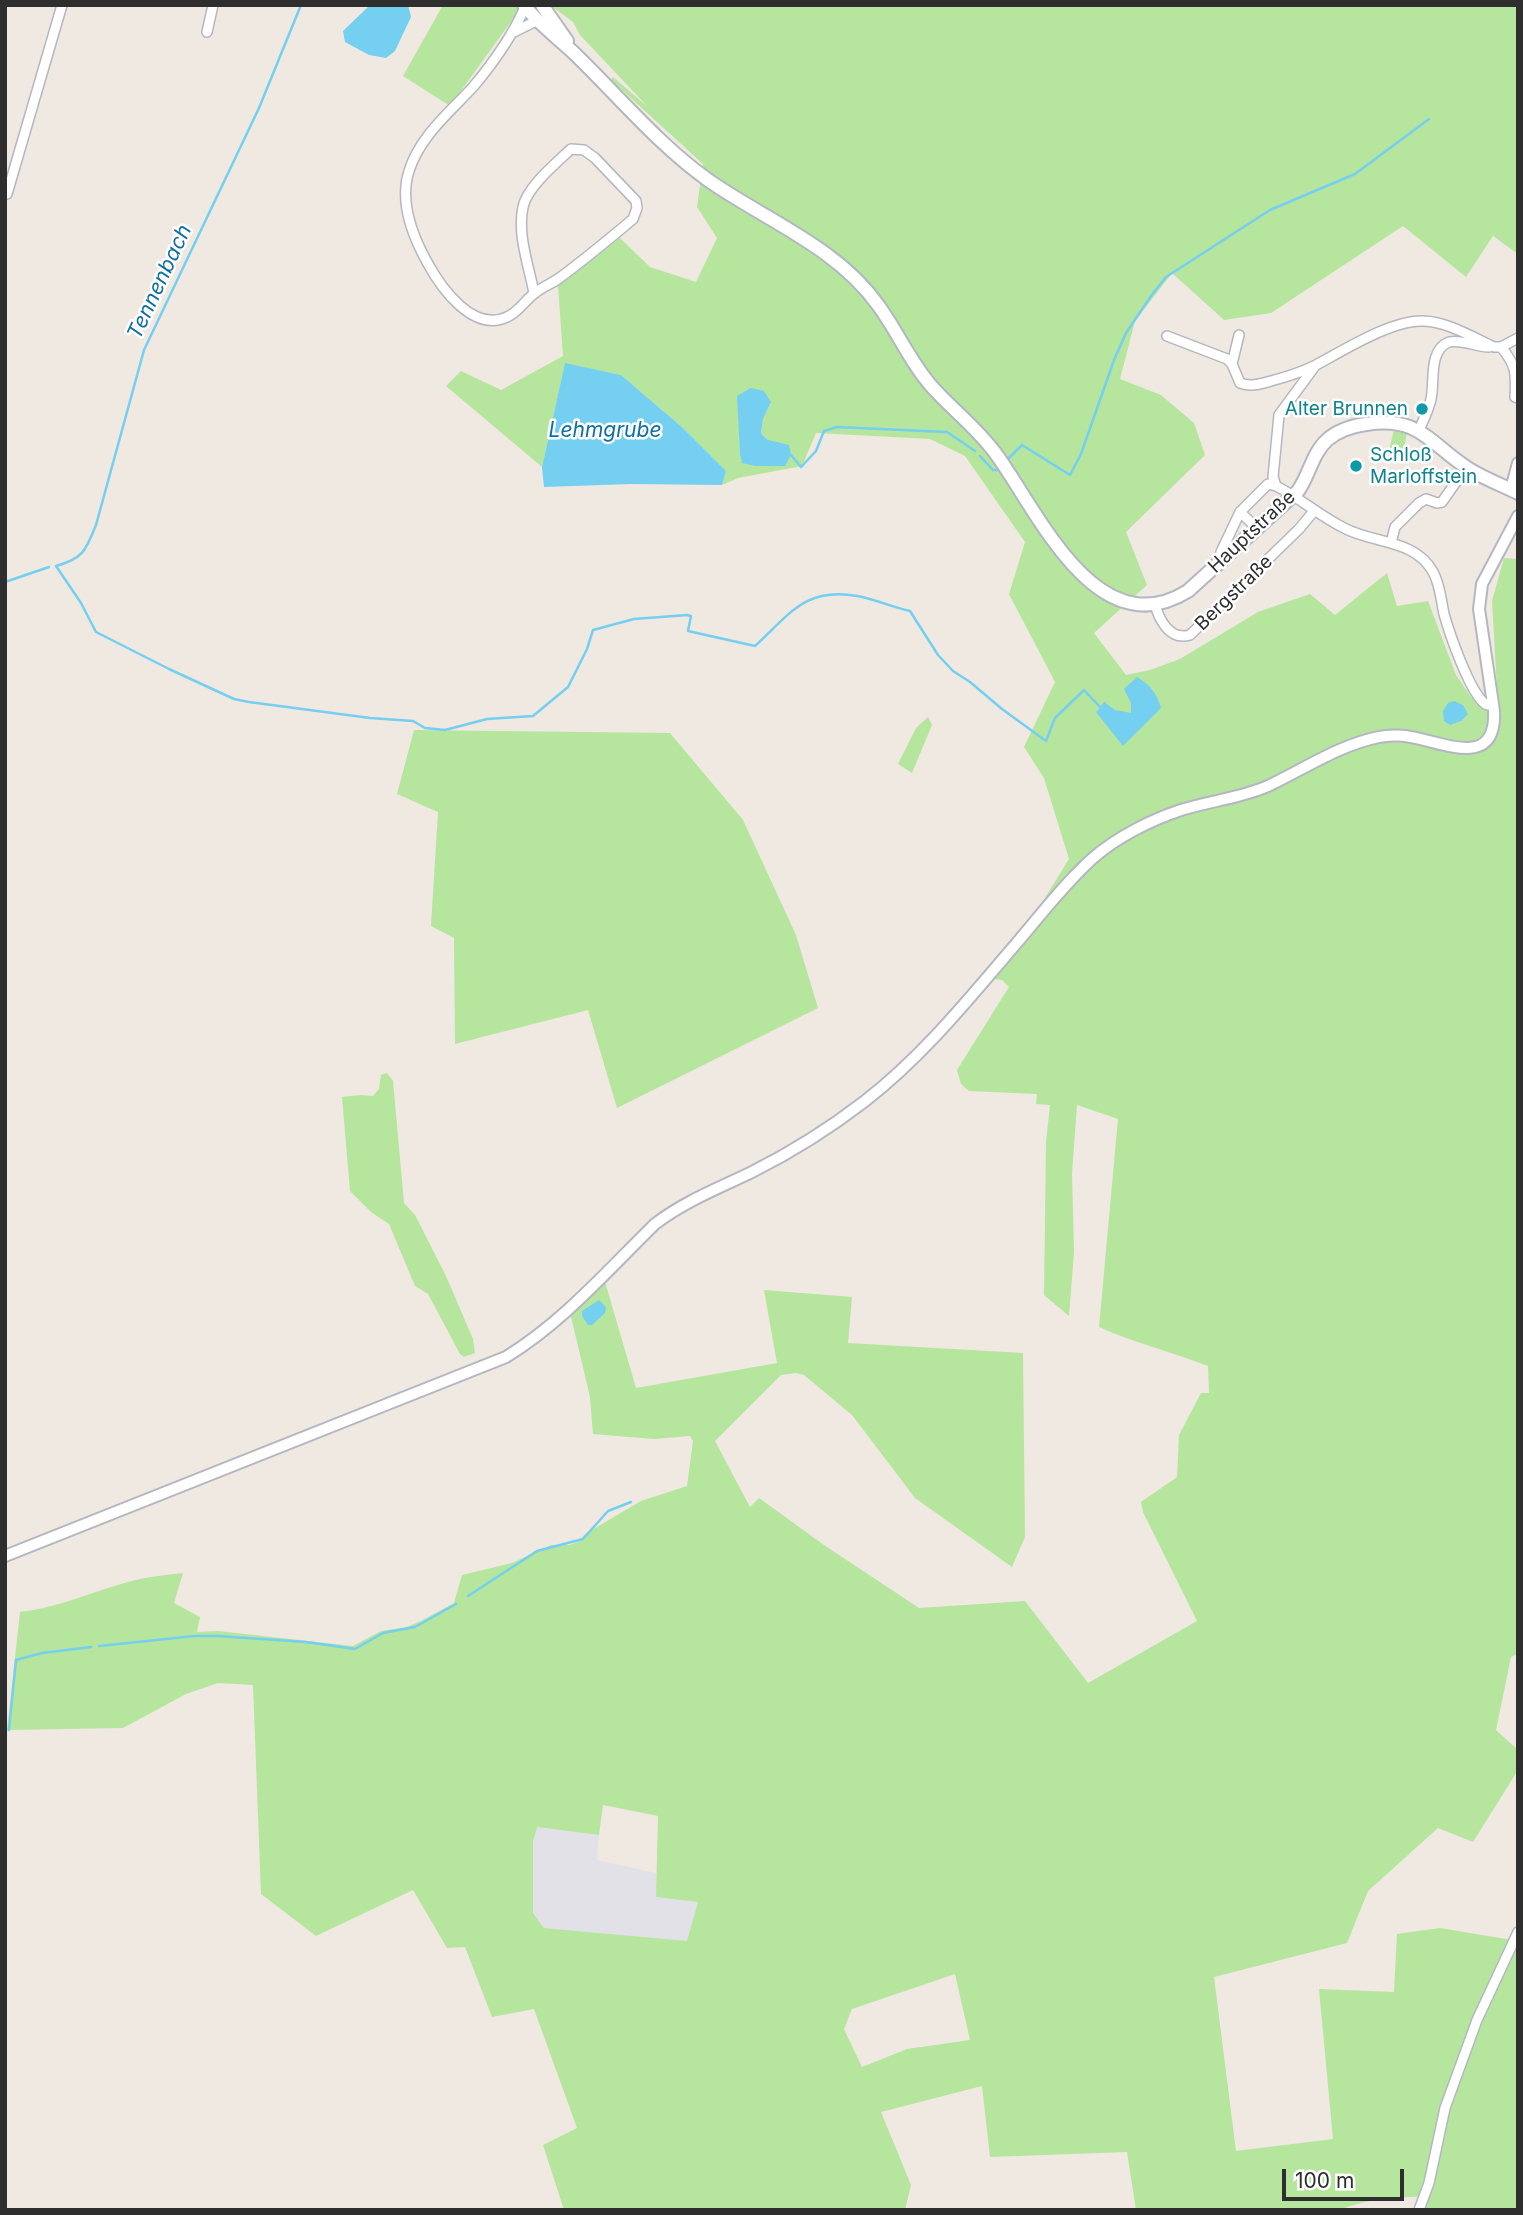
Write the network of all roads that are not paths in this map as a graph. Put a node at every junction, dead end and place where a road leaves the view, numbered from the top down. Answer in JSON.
{"nodes":[{"id":1,"x":62,"y":5,"type":"edge"},
{"id":2,"x":213,"y":5,"type":"edge"},
{"id":3,"x":526,"y":6,"type":"edge"},
{"id":4,"x":543,"y":6,"type":"edge"},
{"id":5,"x":536,"y":21,"type":"junction"},
{"id":6,"x":207,"y":32,"type":"dead end"},
{"id":7,"x":514,"y":32,"type":"junction"},
{"id":8,"x":575,"y":53,"type":"junction"},
{"id":9,"x":7,"y":194,"type":"dead end"},
{"id":10,"x":534,"y":293,"type":"junction"},
{"id":11,"x":1238,"y":335,"type":"dead end"},
{"id":12,"x":1167,"y":336,"type":"dead end"},
{"id":13,"x":1518,"y":338,"type":"edge"},
{"id":14,"x":1497,"y":347,"type":"junction"},
{"id":15,"x":1232,"y":364,"type":"junction"},
{"id":16,"x":1315,"y":366,"type":"junction"},
{"id":17,"x":1518,"y":398,"type":"edge"},
{"id":18,"x":1419,"y":430,"type":"junction"},
{"id":19,"x":1518,"y":463,"type":"edge"},
{"id":20,"x":1472,"y":471,"type":"junction"},
{"id":21,"x":1276,"y":486,"type":"junction"},
{"id":22,"x":1514,"y":491,"type":"edge"},
{"id":23,"x":1293,"y":496,"type":"junction"},
{"id":24,"x":1314,"y":511,"type":"junction"},
{"id":25,"x":1240,"y":512,"type":"junction"},
{"id":26,"x":1518,"y":516,"type":"edge"},
{"id":27,"x":1258,"y":529,"type":"junction"},
{"id":28,"x":1391,"y":543,"type":"junction"},
{"id":29,"x":1218,"y":564,"type":"junction"},
{"id":30,"x":1155,"y":604,"type":"junction"},
{"id":31,"x":1492,"y":701,"type":"junction"},
{"id":32,"x":5,"y":1556,"type":"edge"},
{"id":33,"x":1518,"y":1931,"type":"edge"},
{"id":34,"x":1419,"y":2210,"type":"edge"}],
"edges":[{"from":1,"to":9,"type":"street"},
{"from":2,"to":6,"type":"street"},
{"from":3,"to":5,"type":"main road"},
{"from":3,"to":7,"type":"street"},
{"from":4,"to":5,"type":"main road"},
{"from":4,"to":8,"type":"main road"},
{"from":5,"to":7,"type":"street"},
{"from":5,"to":8,"type":"main road"},
{"from":7,"to":10,"type":"street"},
{"from":8,"to":30,"type":"main road"},
{"from":10,"to":10,"type":"street"},
{"from":11,"to":15,"type":"street"},
{"from":12,"to":15,"type":"street"},
{"from":13,"to":14,"type":"street"},
{"from":14,"to":16,"type":"street"},
{"from":14,"to":17,"type":"street"},
{"from":14,"to":18,"type":"street"},
{"from":15,"to":16,"type":"street"},
{"from":16,"to":21,"type":"street"},
{"from":18,"to":20,"type":"main road","name":"Hauptstraße"},
{"from":18,"to":23,"type":"main road","name":"Hauptstraße"},
{"from":19,"to":22,"type":"street"},
{"from":20,"to":22,"type":"main road","name":"Hauptstraße"},
{"from":20,"to":28,"type":"street"},
{"from":21,"to":23,"type":"street"},
{"from":21,"to":25,"type":"street"},
{"from":23,"to":24,"type":"street"},
{"from":23,"to":27,"type":"main road","name":"Hauptstraße"},
{"from":24,"to":28,"type":"street"},
{"from":24,"to":30,"type":"street","name":"Bergstraße"},
{"from":25,"to":27,"type":"street"},
{"from":25,"to":29,"type":"street"},
{"from":26,"to":31,"type":"street"},
{"from":27,"to":29,"type":"main road","name":"Hauptstraße"},
{"from":28,"to":31,"type":"street"},
{"from":29,"to":30,"type":"main road","name":"Hauptstraße"},
{"from":31,"to":32,"type":"street"},
{"from":33,"to":34,"type":"street"}]}
